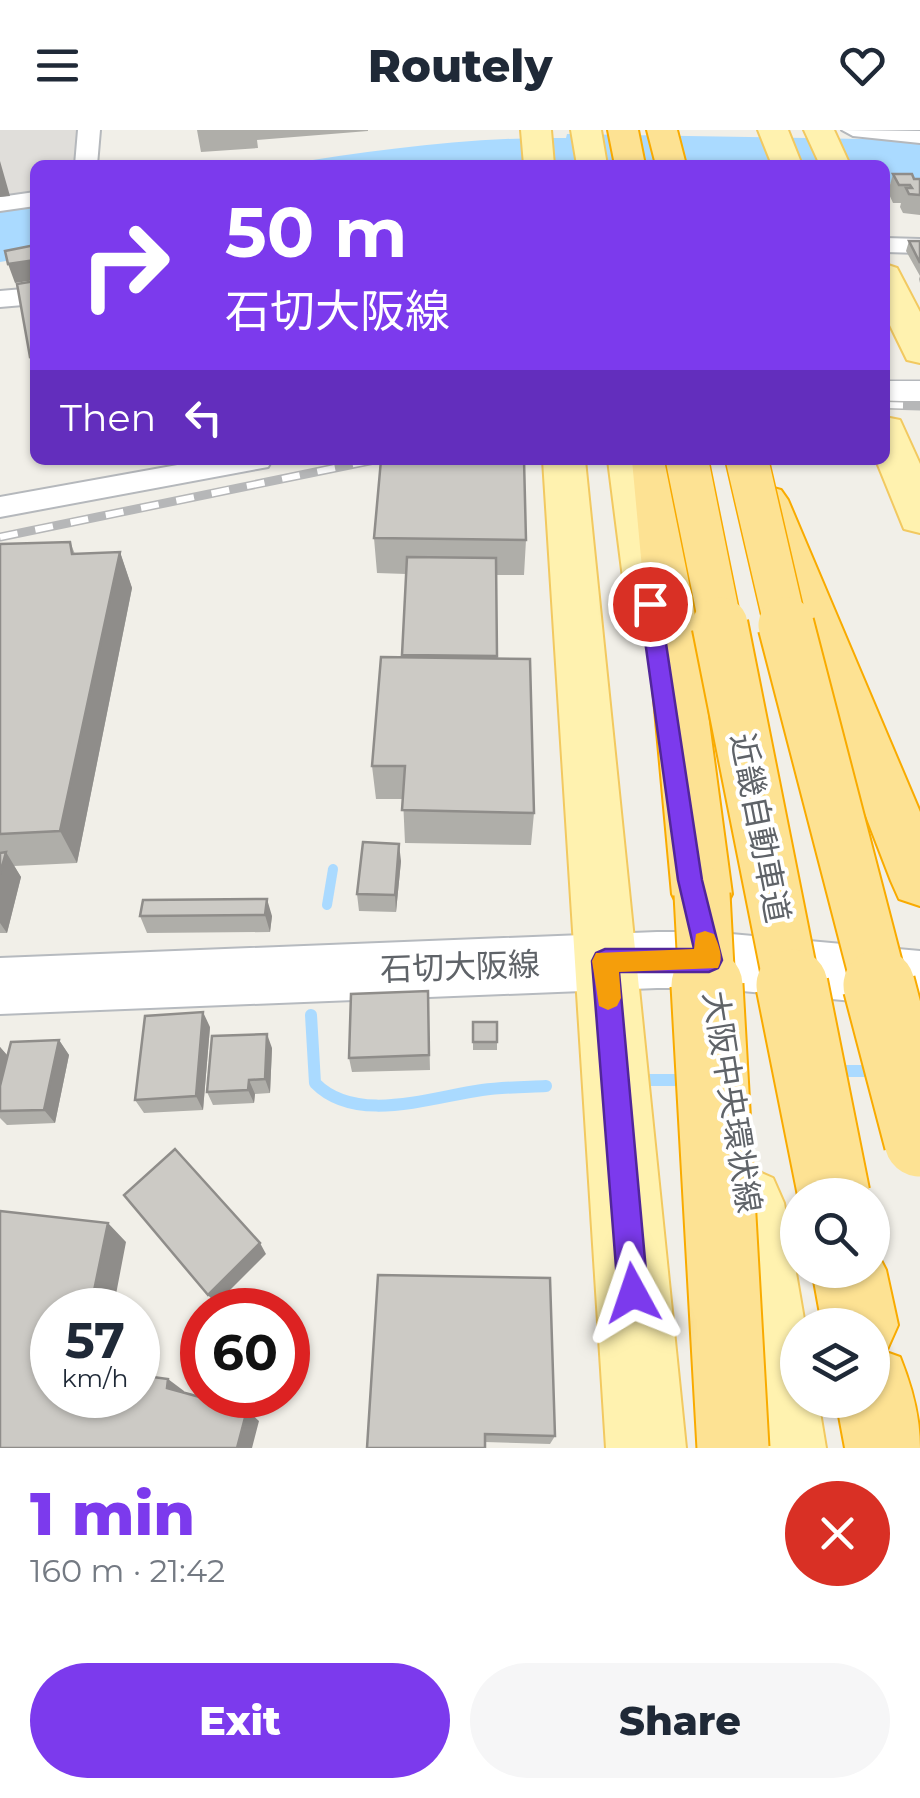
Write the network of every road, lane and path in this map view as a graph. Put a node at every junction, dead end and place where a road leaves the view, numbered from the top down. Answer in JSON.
{"nodes":[{"id":1,"x":89,"y":130,"type":"edge"},
{"id":2,"x":536,"y":130,"type":"edge"},
{"id":3,"x":586,"y":130,"type":"edge"},
{"id":4,"x":621,"y":130,"type":"edge"},
{"id":5,"x":662,"y":130,"type":"edge"},
{"id":6,"x":853,"y":130,"type":"edge"},
{"id":7,"x":773,"y":131,"type":"edge"},
{"id":8,"x":819,"y":131,"type":"edge"},
{"id":9,"x":920,"y":137,"type":"edge"},
{"id":10,"x":86,"y":160,"type":"edge"},
{"id":11,"x":539,"y":160,"type":"edge"},
{"id":12,"x":591,"y":160,"type":"edge"},
{"id":13,"x":621,"y":160,"type":"edge"},
{"id":14,"x":629,"y":160,"type":"edge"},
{"id":15,"x":670,"y":160,"type":"edge"},
{"id":16,"x":784,"y":160,"type":"edge"},
{"id":17,"x":833,"y":160,"type":"edge"},
{"id":18,"x":30,"y":200,"type":"edge"},
{"id":19,"x":0,"y":204,"type":"edge"},
{"id":20,"x":890,"y":245,"type":"edge"},
{"id":21,"x":920,"y":246,"type":"edge"},
{"id":22,"x":890,"y":282,"type":"edge"},
{"id":23,"x":30,"y":297,"type":"edge"},
{"id":24,"x":2,"y":304,"type":"edge"},
{"id":25,"x":911,"y":312,"type":"edge"},
{"id":26,"x":920,"y":352,"type":"edge"},
{"id":27,"x":890,"y":391,"type":"edge"},
{"id":28,"x":920,"y":391,"type":"edge"},
{"id":29,"x":890,"y":442,"type":"edge"},
{"id":30,"x":230,"y":465,"type":"edge"},
{"id":31,"x":564,"y":465,"type":"edge"},
{"id":32,"x":630,"y":465,"type":"edge"},
{"id":33,"x":654,"y":465,"type":"edge"},
{"id":34,"x":689,"y":465,"type":"edge"},
{"id":35,"x":749,"y":465,"type":"edge"},
{"id":36,"x":750,"y":465,"type":"edge"},
{"id":37,"x":0,"y":508,"type":"edge"},
{"id":38,"x":920,"y":518,"type":"edge"},
{"id":39,"x":920,"y":881,"type":"edge"},
{"id":40,"x":709,"y":960,"type":"junction"},
{"id":41,"x":605,"y":961,"type":"junction"},
{"id":42,"x":920,"y":979,"type":"edge"},
{"id":43,"x":0,"y":986,"type":"edge"},
{"id":44,"x":920,"y":1141,"type":"edge"},
{"id":45,"x":831,"y":1178,"type":"edge"},
{"id":46,"x":879,"y":1418,"type":"edge"},
{"id":47,"x":646,"y":1448,"type":"edge"},
{"id":48,"x":733,"y":1448,"type":"edge"},
{"id":49,"x":786,"y":1448,"type":"edge"},
{"id":50,"x":885,"y":1448,"type":"edge"}],
"edges":[{"from":1,"to":10,"type":"street"},
{"from":2,"to":11,"type":"main road"},
{"from":3,"to":12,"type":"main road"},
{"from":4,"to":13,"type":"highway"},
{"from":4,"to":14,"type":"highway"},
{"from":5,"to":15,"type":"highway"},
{"from":6,"to":9,"type":"street"},
{"from":7,"to":16,"type":"main road"},
{"from":8,"to":17,"type":"main road"},
{"from":18,"to":19,"type":"street"},
{"from":20,"to":21,"type":"street"},
{"from":22,"to":25,"type":"main road"},
{"from":23,"to":24,"type":"street"},
{"from":25,"to":26,"type":"main road"},
{"from":27,"to":28,"type":"street"},
{"from":29,"to":38,"type":"main road"},
{"from":30,"to":37,"type":"street"},
{"from":31,"to":41,"type":"main road"},
{"from":32,"to":40,"type":"main road","name":"大阪中央環状線"},
{"from":33,"to":48,"type":"highway","bridge":true},
{"from":34,"to":45,"type":"highway","name":"近畿自動車道","bridge":true},
{"from":35,"to":44,"type":"highway","bridge":true},
{"from":36,"to":39,"type":"highway","bridge":true},
{"from":40,"to":41,"type":"main road","name":"石切大阪線"},
{"from":40,"to":42,"type":"main road","name":"石切大阪線"},
{"from":40,"to":49,"type":"main road","name":"大阪中央環状線"},
{"from":41,"to":43,"type":"main road","name":"石切大阪線"},
{"from":41,"to":47,"type":"main road"},
{"from":46,"to":50,"type":"highway"}]}
